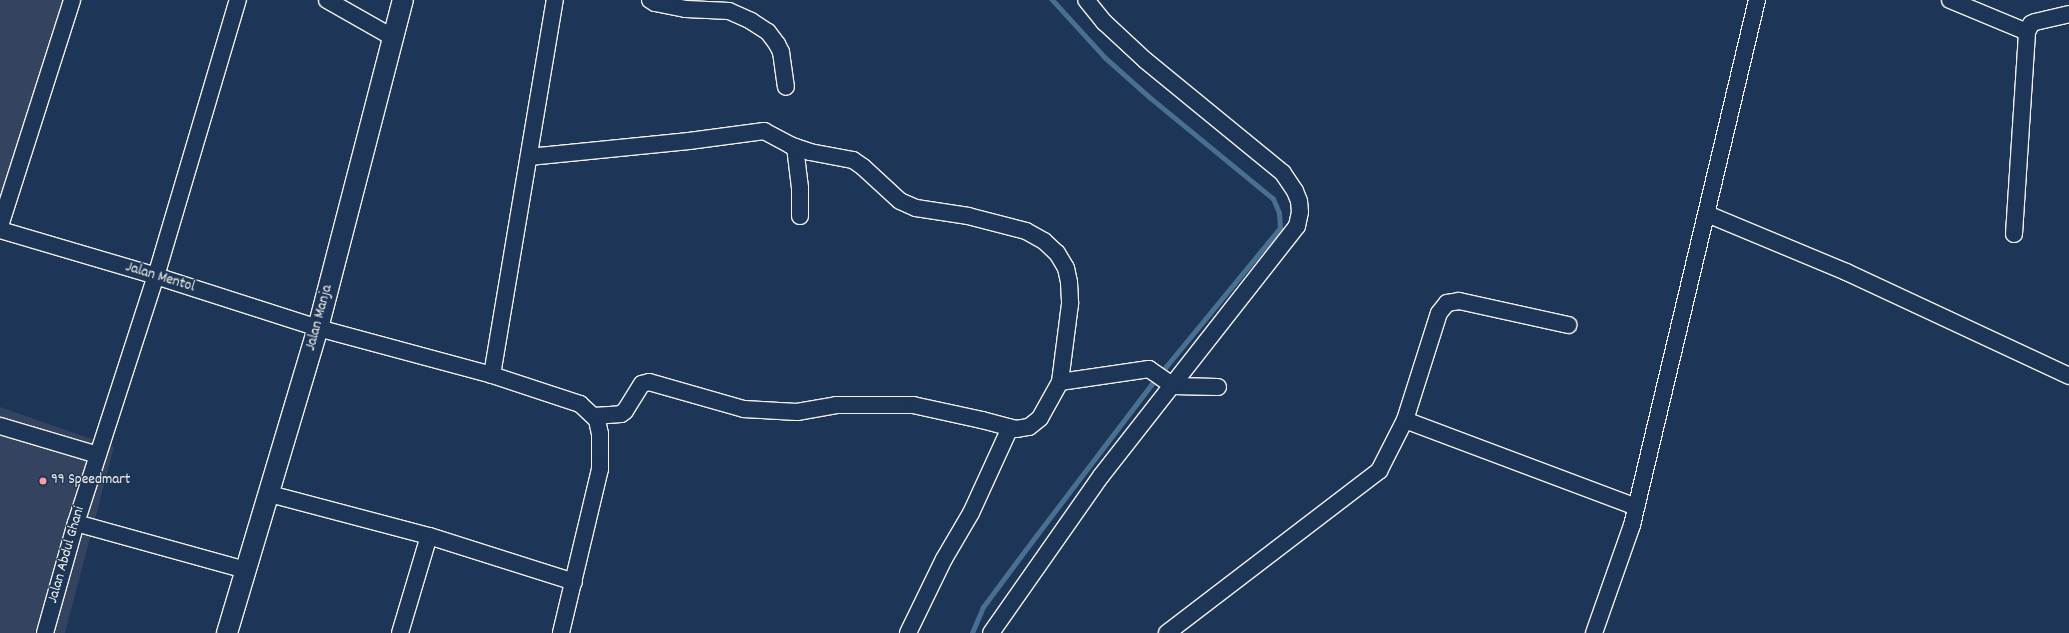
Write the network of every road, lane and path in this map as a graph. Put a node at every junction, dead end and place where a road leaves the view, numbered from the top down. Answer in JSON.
{"nodes":[{"id":1,"x":72,"y":0,"type":"edge"},
{"id":2,"x":238,"y":0,"type":"edge"},
{"id":3,"x":327,"y":0,"type":"edge"},
{"id":4,"x":403,"y":0,"type":"edge"},
{"id":5,"x":555,"y":0,"type":"edge"},
{"id":6,"x":650,"y":0,"type":"edge"},
{"id":7,"x":1086,"y":0,"type":"edge"},
{"id":8,"x":1757,"y":0,"type":"edge"},
{"id":9,"x":1950,"y":0,"type":"edge"},
{"id":10,"x":2069,"y":14,"type":"edge"},
{"id":11,"x":2027,"y":32,"type":"junction"},
{"id":12,"x":394,"y":38,"type":"junction"},
{"id":13,"x":786,"y":87,"type":"dead end"},
{"id":14,"x":795,"y":147,"type":"junction"},
{"id":15,"x":529,"y":157,"type":"junction"},
{"id":16,"x":1707,"y":214,"type":"junction"},
{"id":17,"x":800,"y":216,"type":"dead end"},
{"id":18,"x":0,"y":226,"type":"edge"},
{"id":19,"x":0,"y":230,"type":"edge"},
{"id":20,"x":2014,"y":234,"type":"dead end"},
{"id":21,"x":156,"y":276,"type":"junction"},
{"id":22,"x":1568,"y":325,"type":"dead end"},
{"id":23,"x":318,"y":328,"type":"junction"},
{"id":24,"x":492,"y":375,"type":"junction"},
{"id":25,"x":2069,"y":376,"type":"edge"},
{"id":26,"x":1060,"y":382,"type":"junction"},
{"id":27,"x":1170,"y":383,"type":"junction"},
{"id":28,"x":1218,"y":387,"type":"dead end"},
{"id":29,"x":594,"y":416,"type":"junction"},
{"id":30,"x":1405,"y":420,"type":"junction"},
{"id":31,"x":0,"y":426,"type":"edge"},
{"id":32,"x":1010,"y":428,"type":"junction"},
{"id":33,"x":98,"y":455,"type":"junction"},
{"id":34,"x":270,"y":494,"type":"junction"},
{"id":35,"x":1636,"y":507,"type":"junction"},
{"id":36,"x":76,"y":523,"type":"junction"},
{"id":37,"x":429,"y":536,"type":"junction"},
{"id":38,"x":245,"y":570,"type":"junction"},
{"id":39,"x":574,"y":582,"type":"junction"},
{"id":40,"x":45,"y":633,"type":"edge"},
{"id":41,"x":227,"y":633,"type":"edge"},
{"id":42,"x":400,"y":633,"type":"edge"},
{"id":43,"x":561,"y":633,"type":"edge"},
{"id":44,"x":908,"y":633,"type":"edge"},
{"id":45,"x":991,"y":633,"type":"edge"},
{"id":46,"x":1167,"y":633,"type":"edge"},
{"id":47,"x":1594,"y":633,"type":"edge"}],
"edges":[{"from":1,"to":18,"type":"street"},
{"from":2,"to":21,"type":"street","name":"Jalan Abdul Ghani"},
{"from":3,"to":12,"type":"street"},
{"from":4,"to":12,"type":"street","name":"Jalan Manja"},
{"from":5,"to":15,"type":"street"},
{"from":6,"to":13,"type":"street"},
{"from":7,"to":27,"type":"street"},
{"from":8,"to":16,"type":"street"},
{"from":9,"to":11,"type":"street"},
{"from":10,"to":11,"type":"street"},
{"from":11,"to":20,"type":"street"},
{"from":12,"to":23,"type":"street","name":"Jalan Manja"},
{"from":14,"to":15,"type":"street"},
{"from":14,"to":17,"type":"street"},
{"from":14,"to":26,"type":"street"},
{"from":15,"to":24,"type":"street"},
{"from":16,"to":25,"type":"street"},
{"from":16,"to":35,"type":"street"},
{"from":19,"to":21,"type":"street","name":"Jalan Mentol"},
{"from":21,"to":23,"type":"street","name":"Jalan Mentol"},
{"from":21,"to":33,"type":"street","name":"Jalan Abdul Ghani"},
{"from":22,"to":30,"type":"street"},
{"from":23,"to":24,"type":"street","name":"Jalan Mentol"},
{"from":23,"to":34,"type":"street","name":"Jalan Manja"},
{"from":24,"to":29,"type":"street","name":"Jalan Mentol"},
{"from":26,"to":27,"type":"street"},
{"from":26,"to":32,"type":"street"},
{"from":27,"to":28,"type":"street"},
{"from":27,"to":45,"type":"street"},
{"from":29,"to":32,"type":"street"},
{"from":29,"to":39,"type":"street"},
{"from":30,"to":35,"type":"street"},
{"from":30,"to":46,"type":"street"},
{"from":31,"to":33,"type":"street"},
{"from":32,"to":44,"type":"street"},
{"from":33,"to":36,"type":"street","name":"Jalan Abdul Ghani"},
{"from":34,"to":37,"type":"street"},
{"from":34,"to":38,"type":"street","name":"Jalan Manja"},
{"from":35,"to":47,"type":"street"},
{"from":36,"to":38,"type":"street"},
{"from":36,"to":40,"type":"street","name":"Jalan Abdul Ghani"},
{"from":37,"to":39,"type":"street"},
{"from":37,"to":42,"type":"street"},
{"from":38,"to":41,"type":"street","name":"Jalan Manja"},
{"from":39,"to":43,"type":"street"}]}
